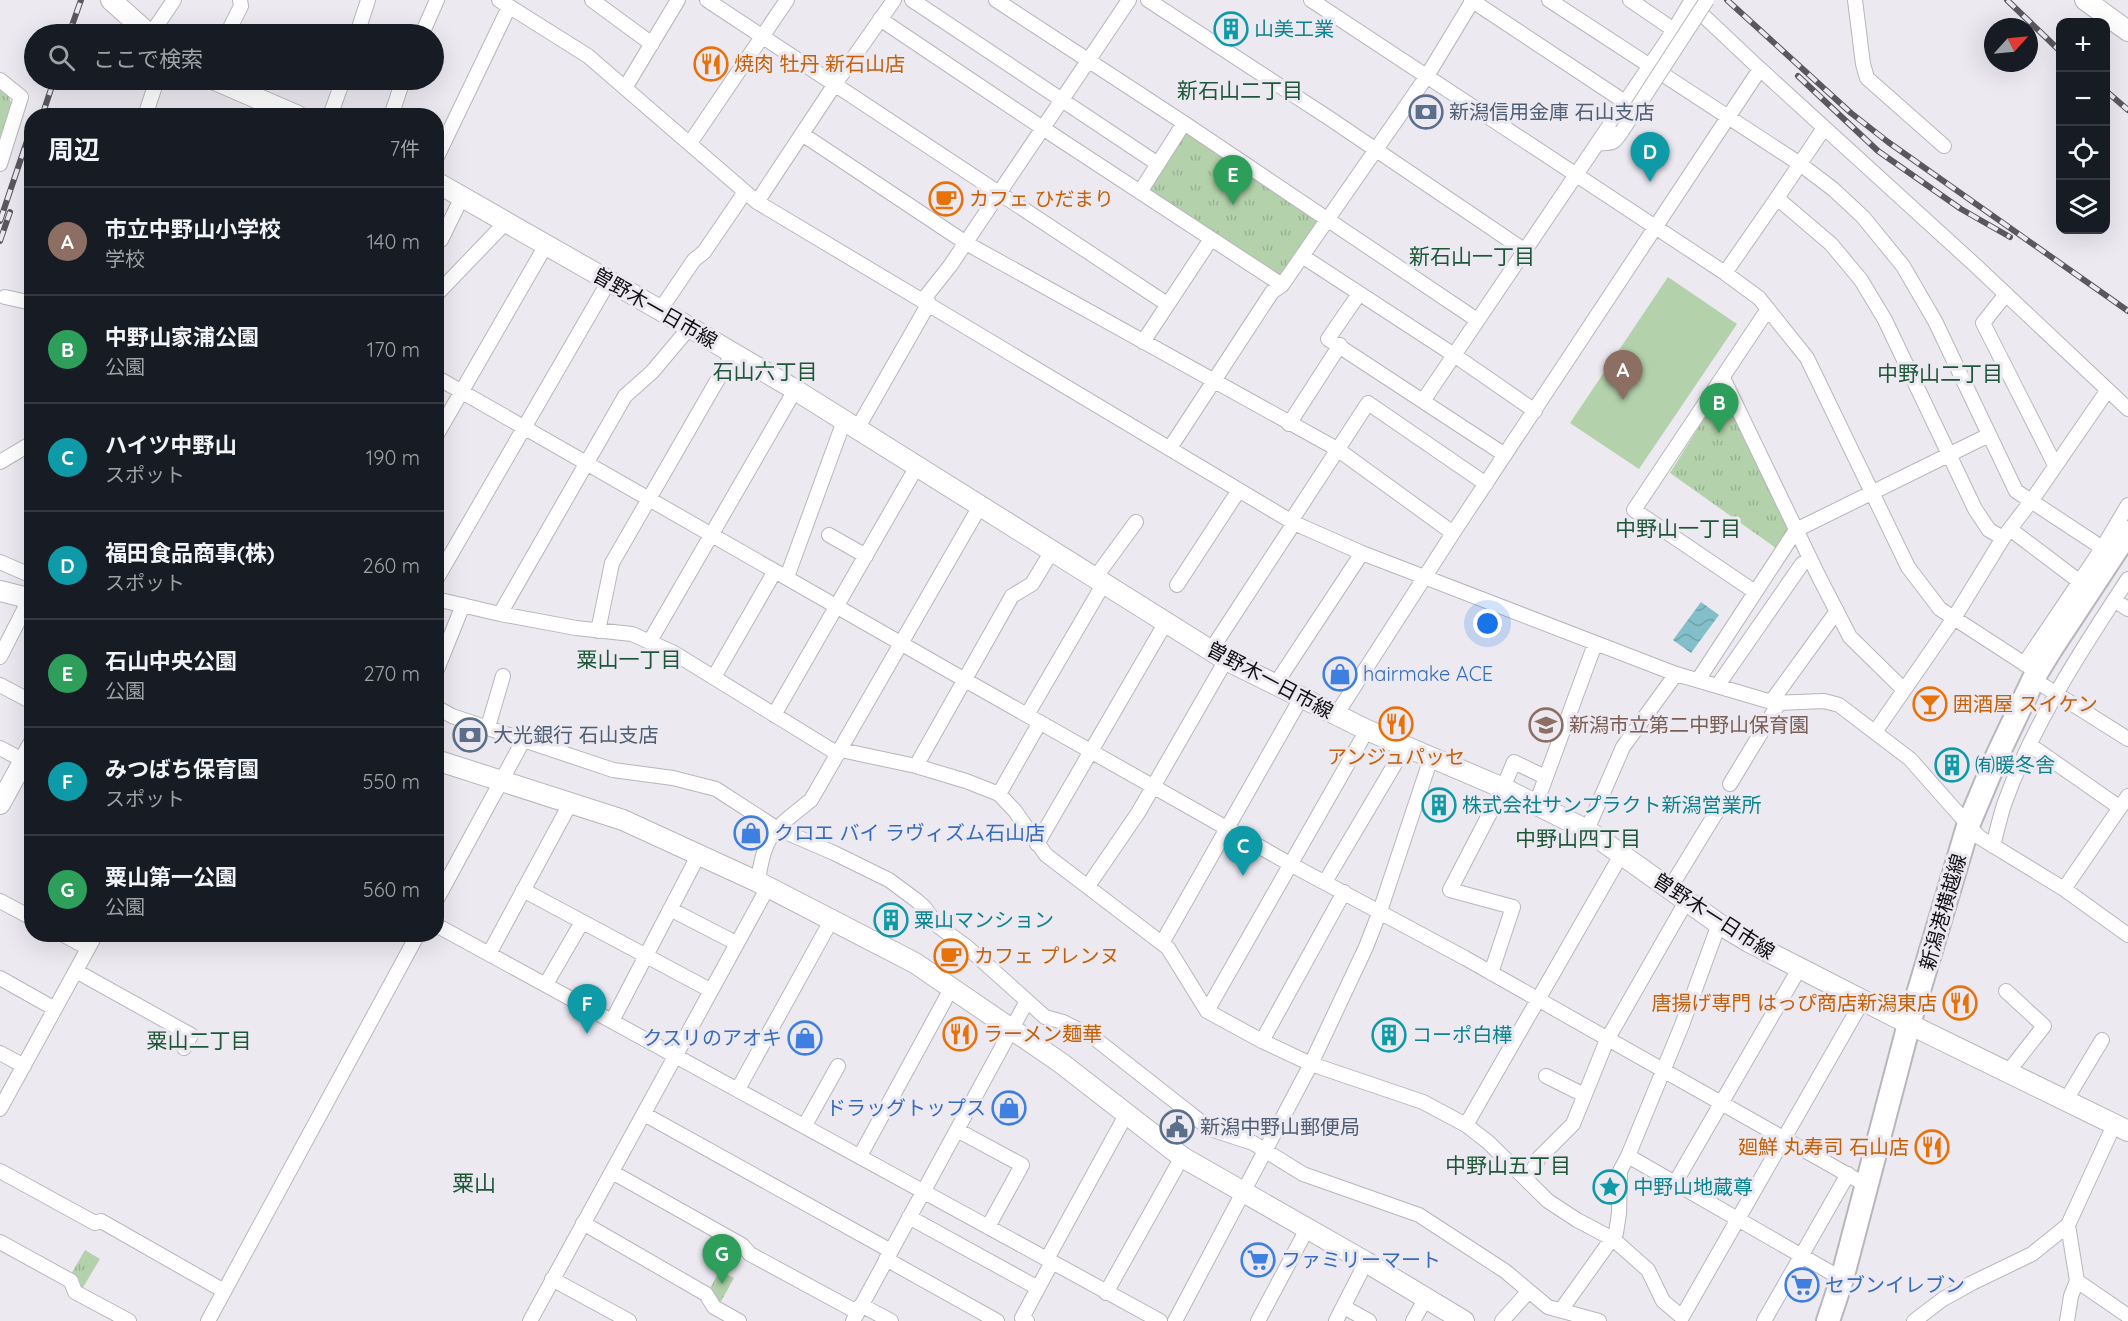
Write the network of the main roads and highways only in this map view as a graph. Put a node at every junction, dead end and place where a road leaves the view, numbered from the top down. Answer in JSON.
{"nodes":[{"id":1,"x":111,"y":0,"type":"edge"},
{"id":2,"x":2097,"y":3,"type":"edge"},
{"id":3,"x":139,"y":24,"type":"edge"},
{"id":4,"x":2128,"y":31,"type":"edge"},
{"id":5,"x":238,"y":90,"type":"edge"},
{"id":6,"x":280,"y":108,"type":"edge"},
{"id":7,"x":444,"y":187,"type":"edge"},
{"id":8,"x":2128,"y":532,"type":"edge"},
{"id":9,"x":2114,"y":554,"type":"edge"},
{"id":10,"x":0,"y":591,"type":"edge"},
{"id":11,"x":24,"y":596,"type":"edge"},
{"id":12,"x":2040,"y":679,"type":"junction"},
{"id":13,"x":444,"y":763,"type":"edge"},
{"id":14,"x":24,"y":764,"type":"edge"},
{"id":15,"x":2,"y":795,"type":"edge"},
{"id":16,"x":1913,"y":1026,"type":"junction"},
{"id":17,"x":2121,"y":1128,"type":"edge"},
{"id":18,"x":1464,"y":1321,"type":"edge"},
{"id":19,"x":1828,"y":1321,"type":"edge"},
{"id":20,"x":1842,"y":1321,"type":"edge"}],
"edges":[{"from":1,"to":3,"type":"main road"},
{"from":2,"to":4,"type":"main road"},
{"from":5,"to":6,"type":"main road"},
{"from":7,"to":16,"type":"main road","name":"曽野木一日市線"},
{"from":8,"to":9,"type":"main road","name":"新潟港横越線"},
{"from":9,"to":12,"type":"main road","name":"新潟港横越線"},
{"from":9,"to":12,"type":"main road","name":"新潟港横越線"},
{"from":10,"to":11,"type":"main road"},
{"from":12,"to":16,"type":"main road","name":"新潟港横越線"},
{"from":13,"to":18,"type":"main road"},
{"from":14,"to":15,"type":"main road"},
{"from":16,"to":17,"type":"main road","name":"曽野木一日市線"},
{"from":16,"to":19,"type":"main road","name":"新潟港横越線"},
{"from":16,"to":20,"type":"main road","name":"新潟港横越線"}]}
